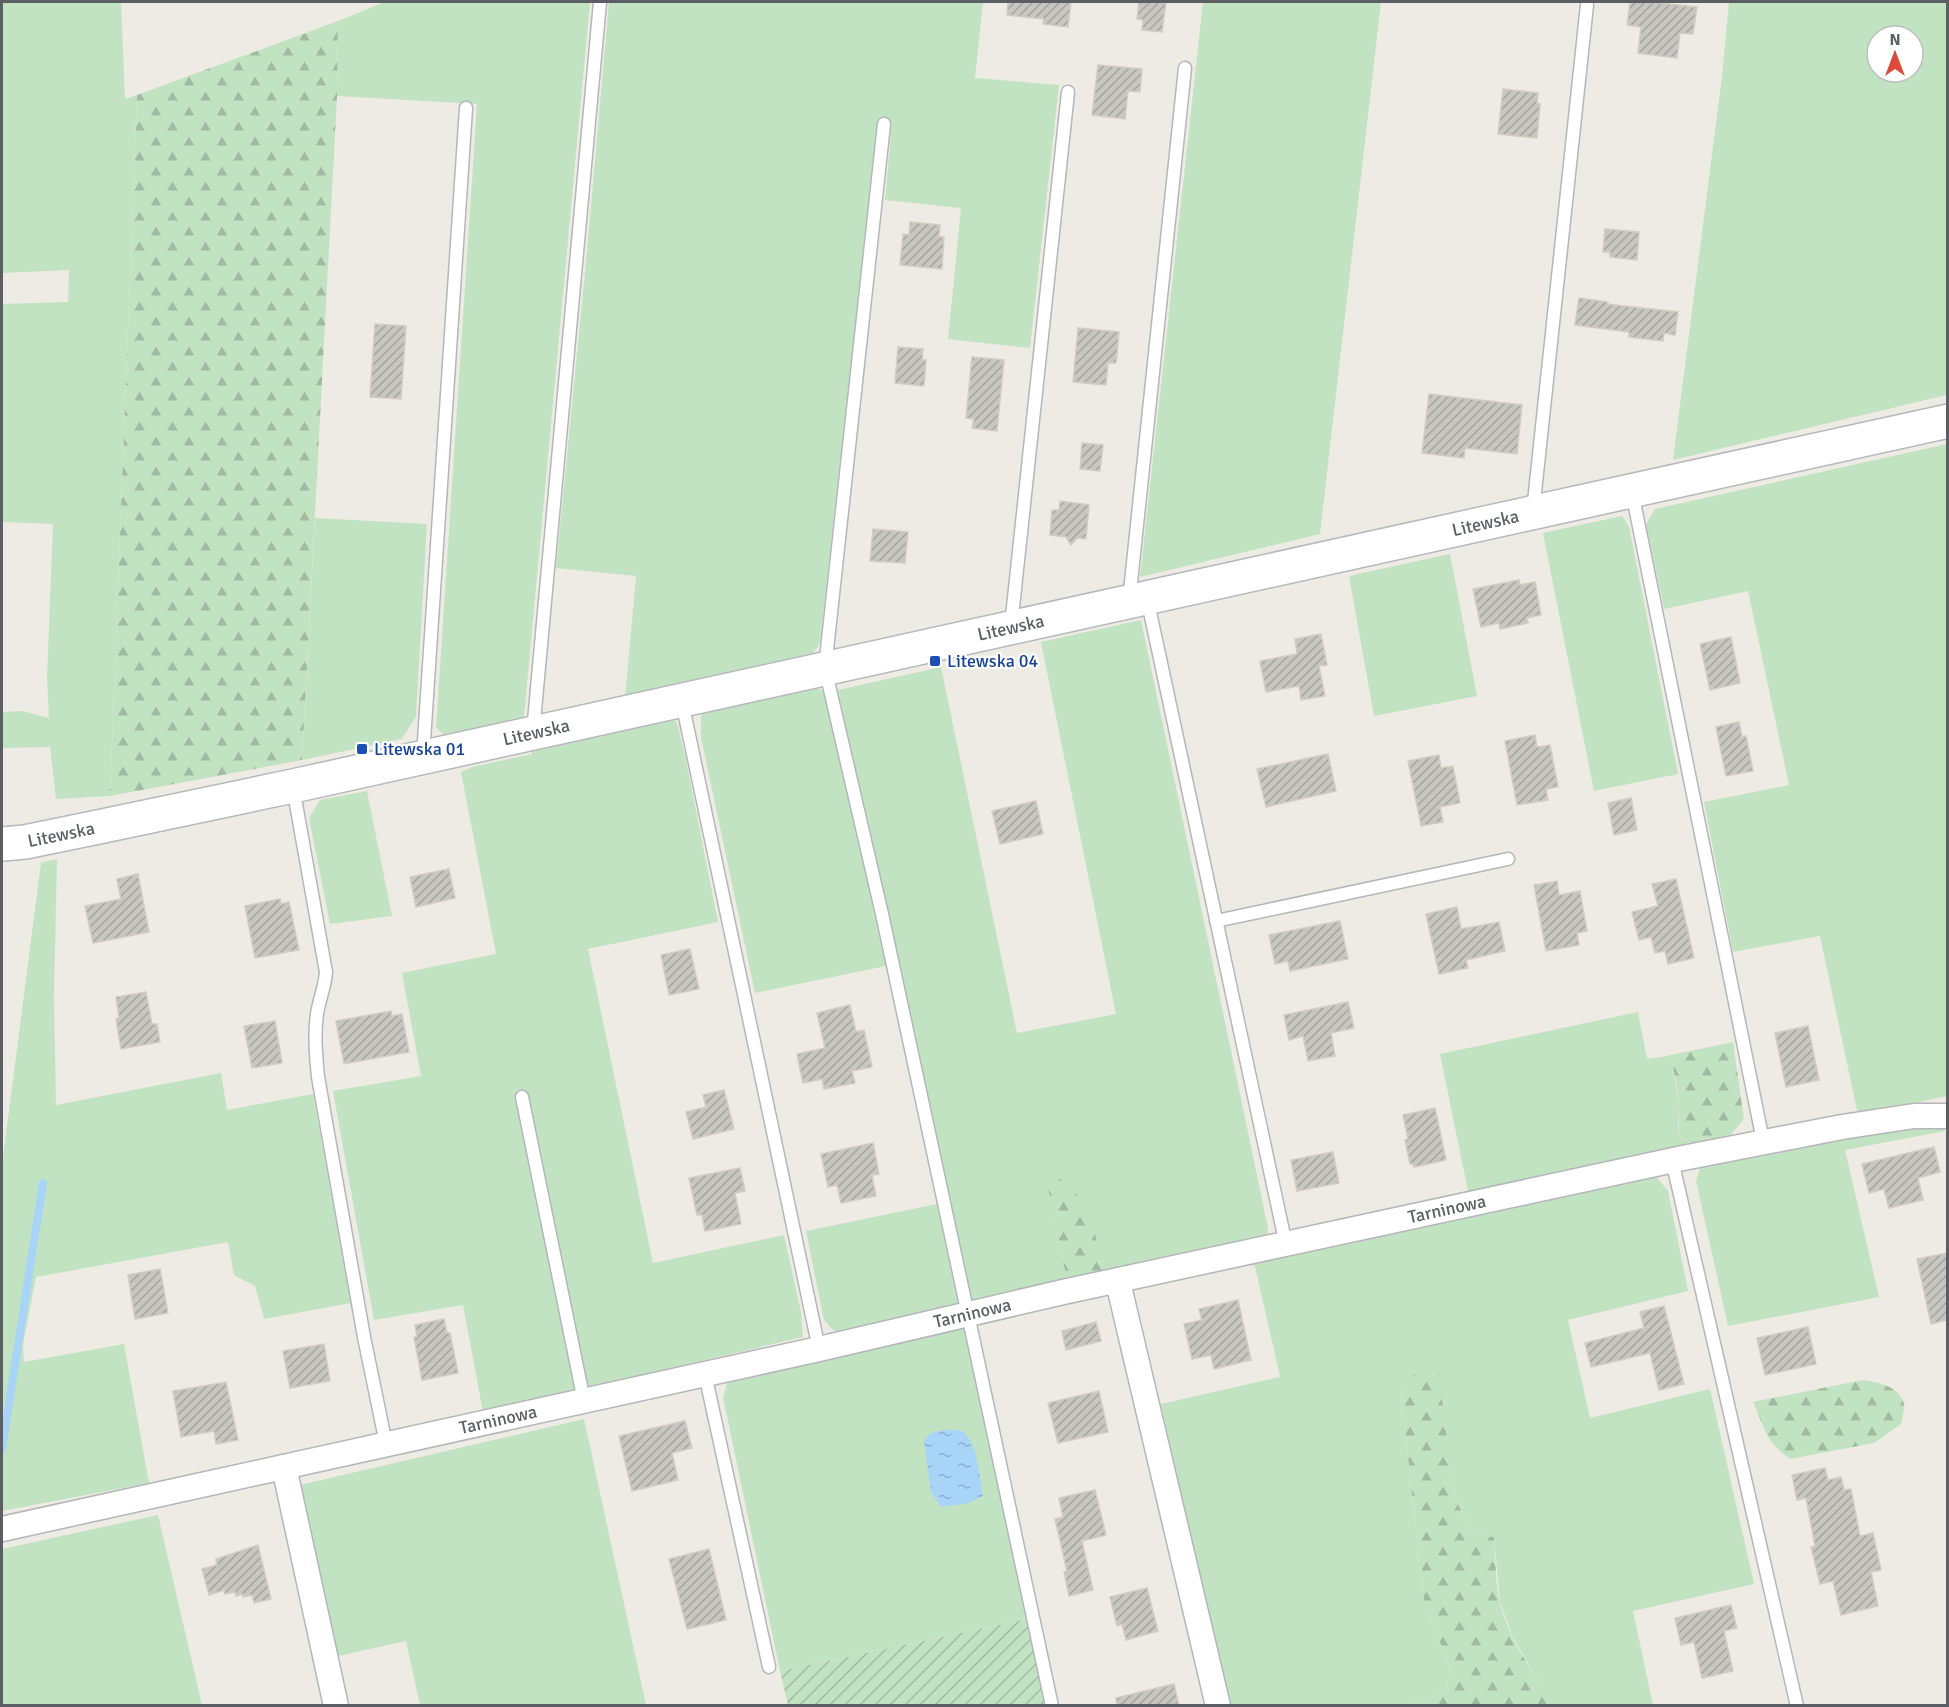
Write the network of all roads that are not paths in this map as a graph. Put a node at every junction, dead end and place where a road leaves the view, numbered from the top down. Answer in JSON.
{"nodes":[{"id":1,"x":600,"y":2,"type":"edge"},
{"id":2,"x":1587,"y":5,"type":"dead end"},
{"id":3,"x":1185,"y":68,"type":"dead end"},
{"id":4,"x":1068,"y":92,"type":"dead end"},
{"id":5,"x":466,"y":108,"type":"dead end"},
{"id":6,"x":884,"y":124,"type":"dead end"},
{"id":7,"x":1947,"y":421,"type":"edge"},
{"id":8,"x":1632,"y":491,"type":"junction"},
{"id":9,"x":1533,"y":513,"type":"junction"},
{"id":10,"x":1138,"y":599,"type":"junction"},
{"id":11,"x":1011,"y":627,"type":"junction"},
{"id":12,"x":825,"y":668,"type":"junction"},
{"id":13,"x":682,"y":699,"type":"junction"},
{"id":14,"x":533,"y":732,"type":"junction"},
{"id":15,"x":423,"y":756,"type":"junction"},
{"id":16,"x":293,"y":786,"type":"junction"},
{"id":17,"x":2,"y":844,"type":"edge"},
{"id":18,"x":1508,"y":859,"type":"dead end"},
{"id":19,"x":1216,"y":921,"type":"junction"},
{"id":20,"x":522,"y":1097,"type":"dead end"},
{"id":21,"x":1947,"y":1116,"type":"edge"},
{"id":22,"x":1763,"y":1141,"type":"junction"},
{"id":23,"x":1672,"y":1161,"type":"junction"},
{"id":24,"x":1286,"y":1245,"type":"junction"},
{"id":25,"x":1118,"y":1282,"type":"junction"},
{"id":26,"x":967,"y":1314,"type":"junction"},
{"id":27,"x":819,"y":1349,"type":"junction"},
{"id":28,"x":705,"y":1374,"type":"junction"},
{"id":29,"x":584,"y":1401,"type":"junction"},
{"id":30,"x":386,"y":1444,"type":"junction"},
{"id":31,"x":284,"y":1467,"type":"junction"},
{"id":32,"x":2,"y":1529,"type":"edge"},
{"id":33,"x":769,"y":1667,"type":"dead end"},
{"id":34,"x":336,"y":1706,"type":"edge"},
{"id":35,"x":1052,"y":1706,"type":"edge"},
{"id":36,"x":1218,"y":1706,"type":"edge"},
{"id":37,"x":1797,"y":1706,"type":"edge"}],
"edges":[{"from":1,"to":14,"type":"lane"},
{"from":2,"to":9,"type":"lane"},
{"from":3,"to":10,"type":"lane"},
{"from":4,"to":11,"type":"lane"},
{"from":5,"to":15,"type":"lane"},
{"from":6,"to":12,"type":"lane"},
{"from":7,"to":8,"type":"street","name":"Litewska"},
{"from":8,"to":9,"type":"street","name":"Litewska"},
{"from":8,"to":22,"type":"lane"},
{"from":9,"to":10,"type":"street","name":"Litewska"},
{"from":10,"to":11,"type":"street","name":"Litewska"},
{"from":10,"to":19,"type":"lane"},
{"from":11,"to":12,"type":"street","name":"Litewska"},
{"from":12,"to":13,"type":"street","name":"Litewska"},
{"from":12,"to":26,"type":"lane"},
{"from":13,"to":14,"type":"street","name":"Litewska"},
{"from":13,"to":27,"type":"lane"},
{"from":14,"to":15,"type":"street","name":"Litewska"},
{"from":15,"to":16,"type":"street","name":"Litewska"},
{"from":16,"to":17,"type":"street","name":"Litewska"},
{"from":16,"to":30,"type":"lane"},
{"from":18,"to":19,"type":"lane"},
{"from":19,"to":24,"type":"lane"},
{"from":20,"to":29,"type":"lane"},
{"from":21,"to":22,"type":"street","name":"Tarninowa"},
{"from":22,"to":23,"type":"street","name":"Tarninowa"},
{"from":23,"to":24,"type":"street","name":"Tarninowa"},
{"from":23,"to":37,"type":"lane"},
{"from":24,"to":25,"type":"street","name":"Tarninowa"},
{"from":25,"to":26,"type":"street","name":"Tarninowa"},
{"from":25,"to":36,"type":"street"},
{"from":26,"to":27,"type":"street","name":"Tarninowa"},
{"from":26,"to":35,"type":"lane"},
{"from":27,"to":28,"type":"street","name":"Tarninowa"},
{"from":28,"to":29,"type":"street","name":"Tarninowa"},
{"from":28,"to":33,"type":"lane"},
{"from":29,"to":30,"type":"street","name":"Tarninowa"},
{"from":30,"to":31,"type":"street","name":"Tarninowa"},
{"from":31,"to":32,"type":"street","name":"Tarninowa"},
{"from":31,"to":34,"type":"street"}]}
